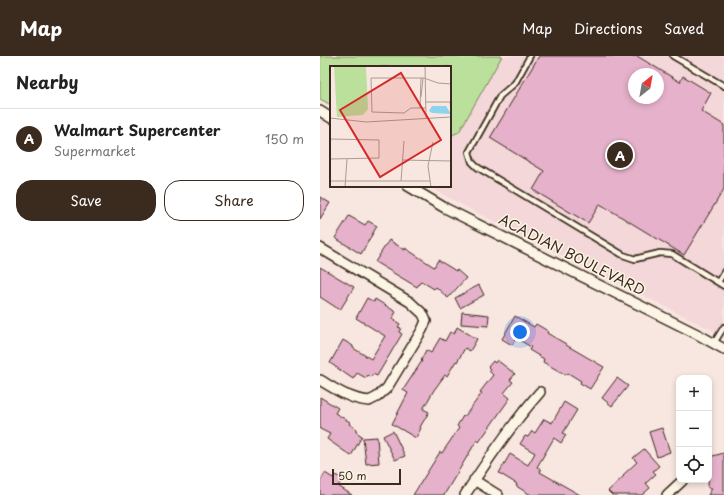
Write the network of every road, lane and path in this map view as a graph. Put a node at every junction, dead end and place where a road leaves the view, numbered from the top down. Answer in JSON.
{"nodes":[{"id":1,"x":530,"y":56,"type":"edge"},
{"id":2,"x":673,"y":56,"type":"edge"},
{"id":3,"x":724,"y":86,"type":"edge"},
{"id":4,"x":320,"y":111,"type":"edge"},
{"id":5,"x":330,"y":117,"type":"edge"},
{"id":6,"x":410,"y":187,"type":"edge"},
{"id":7,"x":320,"y":248,"type":"edge"},
{"id":8,"x":724,"y":272,"type":"edge"},
{"id":9,"x":718,"y":282,"type":"junction"},
{"id":10,"x":724,"y":286,"type":"edge"},
{"id":11,"x":724,"y":327,"type":"edge"},
{"id":12,"x":714,"y":343,"type":"junction"},
{"id":13,"x":724,"y":349,"type":"edge"},
{"id":14,"x":320,"y":380,"type":"edge"},
{"id":15,"x":540,"y":392,"type":"dead end"},
{"id":16,"x":474,"y":480,"type":"junction"},
{"id":17,"x":680,"y":483,"type":"edge"},
{"id":18,"x":465,"y":495,"type":"edge"},
{"id":19,"x":498,"y":495,"type":"edge"},
{"id":20,"x":667,"y":495,"type":"edge"}],
"edges":[{"from":1,"to":9,"type":"lane"},
{"from":2,"to":3,"type":"lane"},
{"from":4,"to":5,"type":"street"},
{"from":6,"to":12,"type":"street","name":"ACADIAN BOULEVARD"},
{"from":7,"to":14,"type":"street"},
{"from":8,"to":9,"type":"lane"},
{"from":9,"to":10,"type":"lane"},
{"from":11,"to":12,"type":"lane"},
{"from":12,"to":13,"type":"street","name":"ACADIAN BOULEVARD"},
{"from":15,"to":16,"type":"street"},
{"from":16,"to":18,"type":"street"},
{"from":16,"to":19,"type":"street"},
{"from":17,"to":20,"type":"street"}]}
